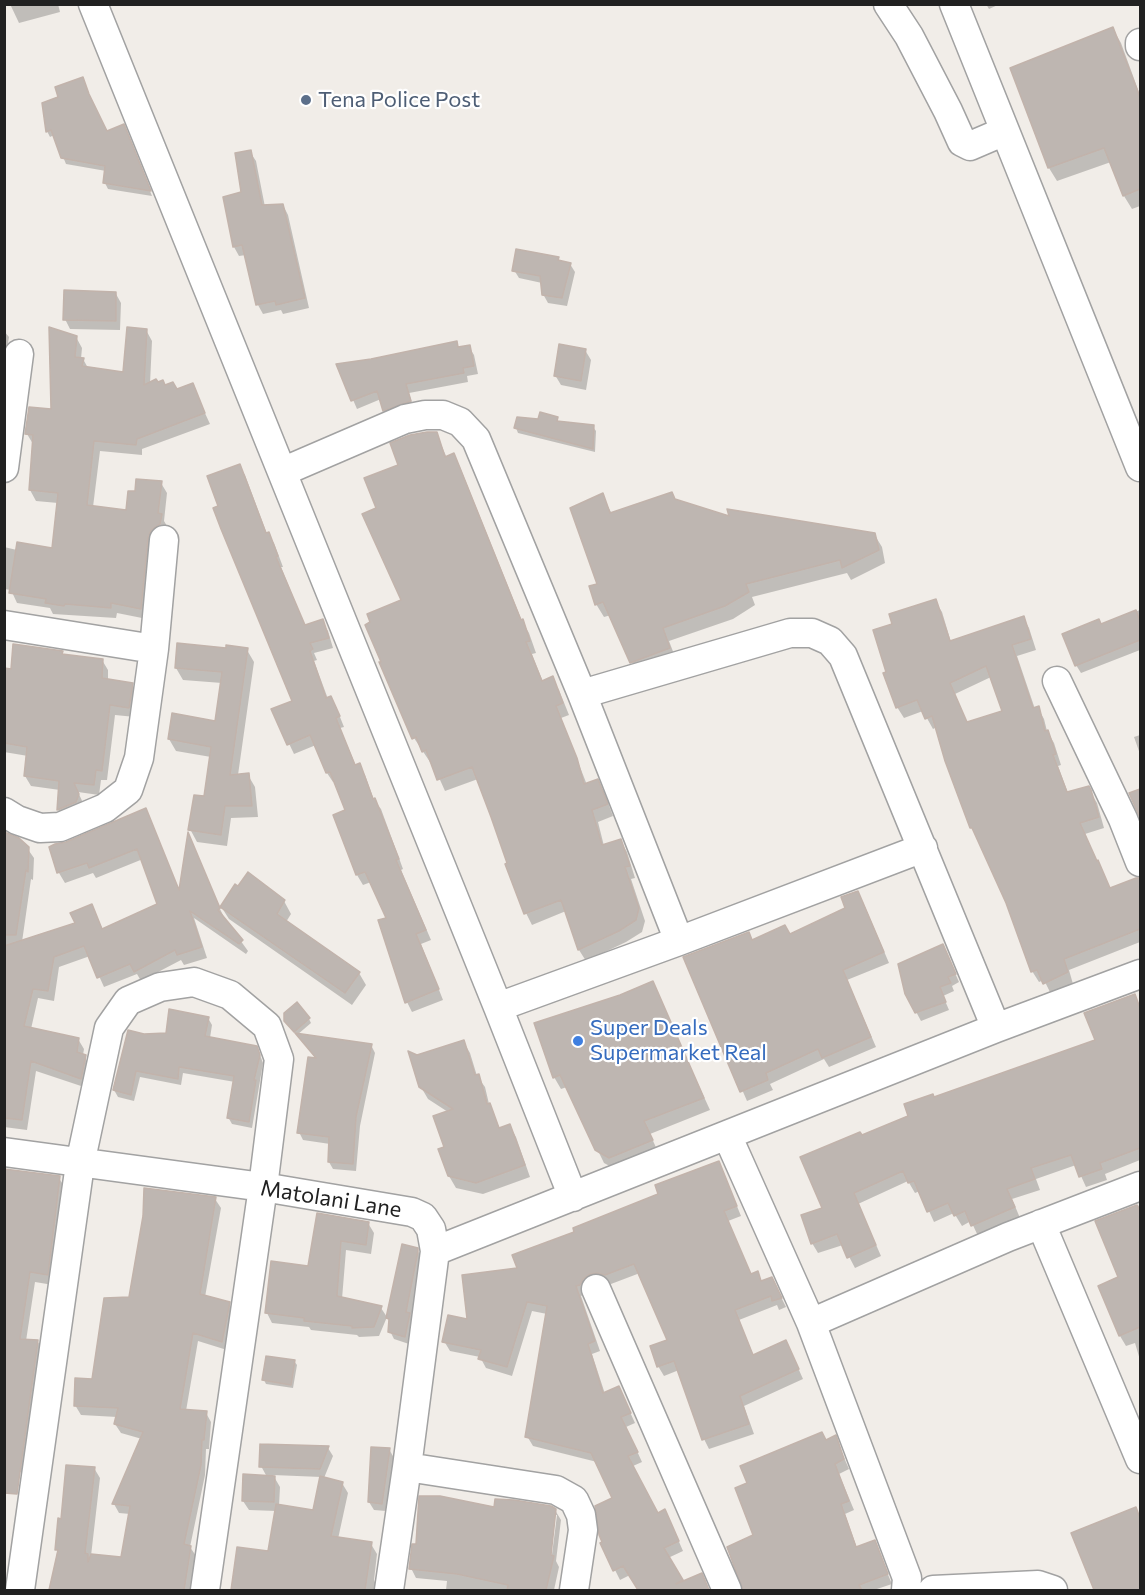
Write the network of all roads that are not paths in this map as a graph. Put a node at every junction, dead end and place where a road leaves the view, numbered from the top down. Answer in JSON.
{"nodes":[{"id":1,"x":93,"y":4,"type":"edge"},
{"id":2,"x":888,"y":4,"type":"edge"},
{"id":3,"x":954,"y":4,"type":"edge"},
{"id":4,"x":1005,"y":131,"type":"junction"},
{"id":5,"x":20,"y":354,"type":"dead end"},
{"id":6,"x":1140,"y":467,"type":"edge"},
{"id":7,"x":4,"y":468,"type":"edge"},
{"id":8,"x":282,"y":472,"type":"junction"},
{"id":9,"x":164,"y":540,"type":"dead end"},
{"id":10,"x":4,"y":625,"type":"edge"},
{"id":11,"x":154,"y":649,"type":"junction"},
{"id":12,"x":1057,"y":681,"type":"dead end"},
{"id":13,"x":582,"y":694,"type":"junction"},
{"id":14,"x":4,"y":812,"type":"edge"},
{"id":15,"x":923,"y":848,"type":"junction"},
{"id":16,"x":1140,"y":862,"type":"edge"},
{"id":17,"x":679,"y":941,"type":"junction"},
{"id":18,"x":1140,"y":974,"type":"edge"},
{"id":19,"x":498,"y":1007,"type":"junction"},
{"id":20,"x":996,"y":1028,"type":"junction"},
{"id":21,"x":727,"y":1135,"type":"junction"},
{"id":22,"x":4,"y":1152,"type":"edge"},
{"id":23,"x":80,"y":1164,"type":"junction"},
{"id":24,"x":1140,"y":1186,"type":"edge"},
{"id":25,"x":263,"y":1187,"type":"junction"},
{"id":26,"x":573,"y":1197,"type":"junction"},
{"id":27,"x":1041,"y":1224,"type":"junction"},
{"id":28,"x":435,"y":1251,"type":"junction"},
{"id":29,"x":596,"y":1289,"type":"dead end"},
{"id":30,"x":810,"y":1323,"type":"junction"},
{"id":31,"x":1140,"y":1459,"type":"edge"},
{"id":32,"x":408,"y":1467,"type":"junction"},
{"id":33,"x":20,"y":1590,"type":"edge"},
{"id":34,"x":205,"y":1590,"type":"edge"},
{"id":35,"x":389,"y":1590,"type":"edge"},
{"id":36,"x":574,"y":1590,"type":"edge"},
{"id":37,"x":727,"y":1590,"type":"edge"},
{"id":38,"x":906,"y":1590,"type":"edge"},
{"id":39,"x":933,"y":1590,"type":"edge"},
{"id":40,"x":1053,"y":1590,"type":"edge"}],
"edges":[{"from":1,"to":8,"type":"street"},
{"from":2,"to":4,"type":"street"},
{"from":3,"to":4,"type":"street"},
{"from":4,"to":6,"type":"street"},
{"from":5,"to":7,"type":"street"},
{"from":8,"to":13,"type":"street"},
{"from":8,"to":19,"type":"street"},
{"from":9,"to":11,"type":"street"},
{"from":10,"to":11,"type":"street"},
{"from":11,"to":14,"type":"street"},
{"from":12,"to":16,"type":"street"},
{"from":13,"to":15,"type":"street"},
{"from":13,"to":17,"type":"street"},
{"from":15,"to":17,"type":"street"},
{"from":15,"to":20,"type":"street"},
{"from":17,"to":19,"type":"street"},
{"from":18,"to":20,"type":"street"},
{"from":19,"to":26,"type":"street"},
{"from":20,"to":21,"type":"street"},
{"from":21,"to":26,"type":"street"},
{"from":21,"to":30,"type":"street"},
{"from":22,"to":23,"type":"street","name":"Matolani Lane"},
{"from":23,"to":25,"type":"street","name":"Matolani Lane"},
{"from":23,"to":25,"type":"street"},
{"from":23,"to":33,"type":"street"},
{"from":24,"to":27,"type":"street"},
{"from":25,"to":28,"type":"street","name":"Matolani Lane"},
{"from":25,"to":34,"type":"street"},
{"from":26,"to":28,"type":"street"},
{"from":27,"to":30,"type":"street"},
{"from":27,"to":31,"type":"street"},
{"from":28,"to":32,"type":"street","name":"Matolani Lane"},
{"from":29,"to":37,"type":"street"},
{"from":30,"to":38,"type":"street"},
{"from":32,"to":35,"type":"street","name":"Matolani Lane"},
{"from":32,"to":36,"type":"street"},
{"from":39,"to":40,"type":"street"}]}
